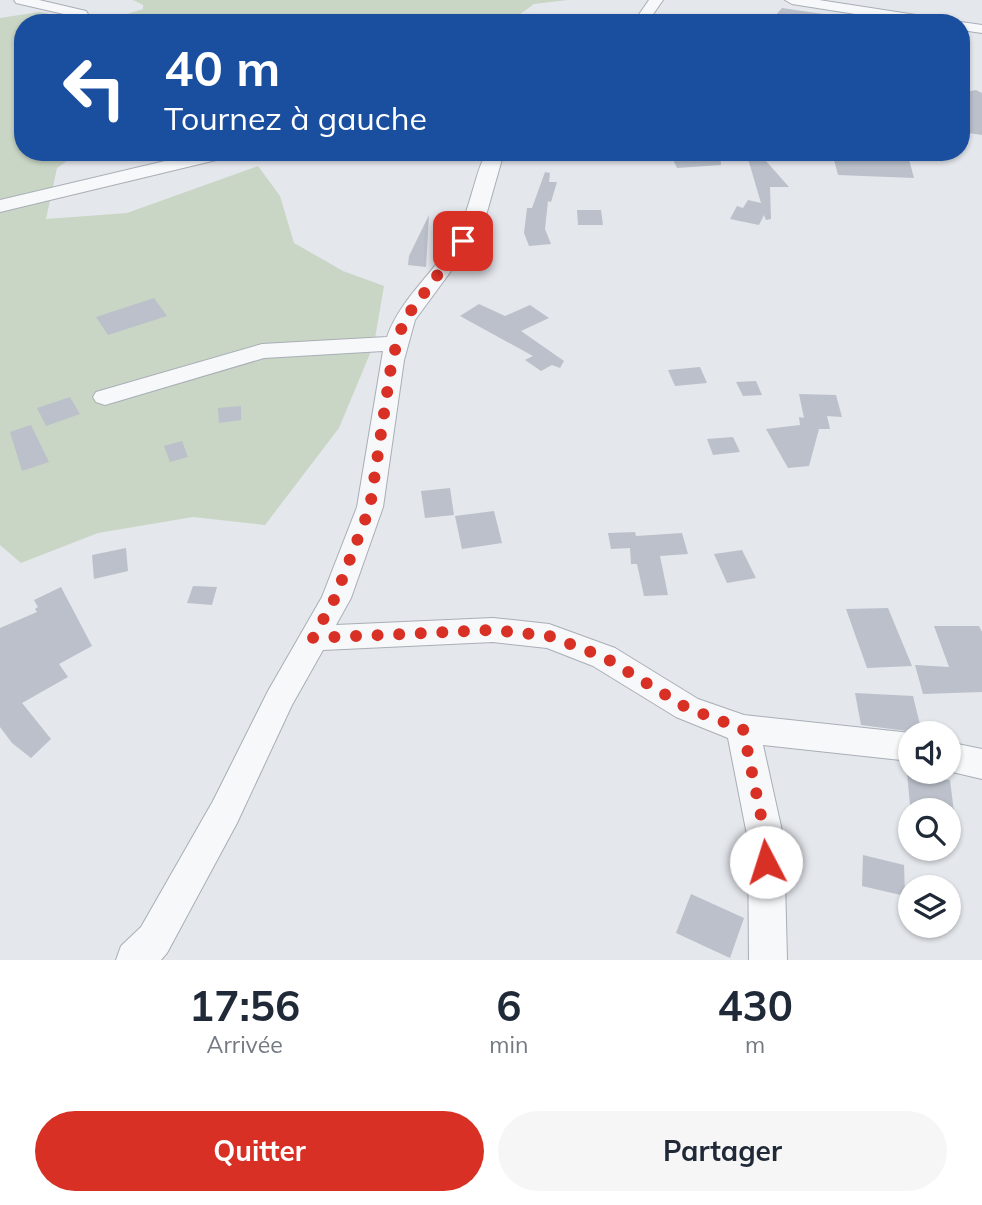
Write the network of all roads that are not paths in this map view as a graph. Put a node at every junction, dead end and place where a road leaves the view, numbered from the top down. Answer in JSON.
{"nodes":[{"id":1,"x":21,"y":0,"type":"edge"},
{"id":2,"x":792,"y":0,"type":"edge"},
{"id":3,"x":80,"y":14,"type":"dead end"},
{"id":4,"x":883,"y":14,"type":"edge"},
{"id":5,"x":189,"y":161,"type":"edge"},
{"id":6,"x":491,"y":161,"type":"edge"},
{"id":7,"x":0,"y":206,"type":"edge"},
{"id":8,"x":397,"y":344,"type":"junction"},
{"id":9,"x":105,"y":397,"type":"dead end"},
{"id":10,"x":313,"y":638,"type":"junction"},
{"id":11,"x":743,"y":729,"type":"junction"},
{"id":12,"x":898,"y":746,"type":"edge"},
{"id":13,"x":961,"y":759,"type":"edge"},
{"id":14,"x":982,"y":764,"type":"edge"},
{"id":15,"x":135,"y":960,"type":"edge"},
{"id":16,"x":768,"y":960,"type":"edge"}],
"edges":[{"from":1,"to":3,"type":"street"},
{"from":2,"to":4,"type":"street"},
{"from":5,"to":7,"type":"street"},
{"from":6,"to":8,"type":"street"},
{"from":8,"to":9,"type":"street"},
{"from":8,"to":10,"type":"street"},
{"from":10,"to":11,"type":"street"},
{"from":10,"to":15,"type":"street"},
{"from":11,"to":12,"type":"street"},
{"from":11,"to":16,"type":"street"},
{"from":13,"to":14,"type":"street"}]}
